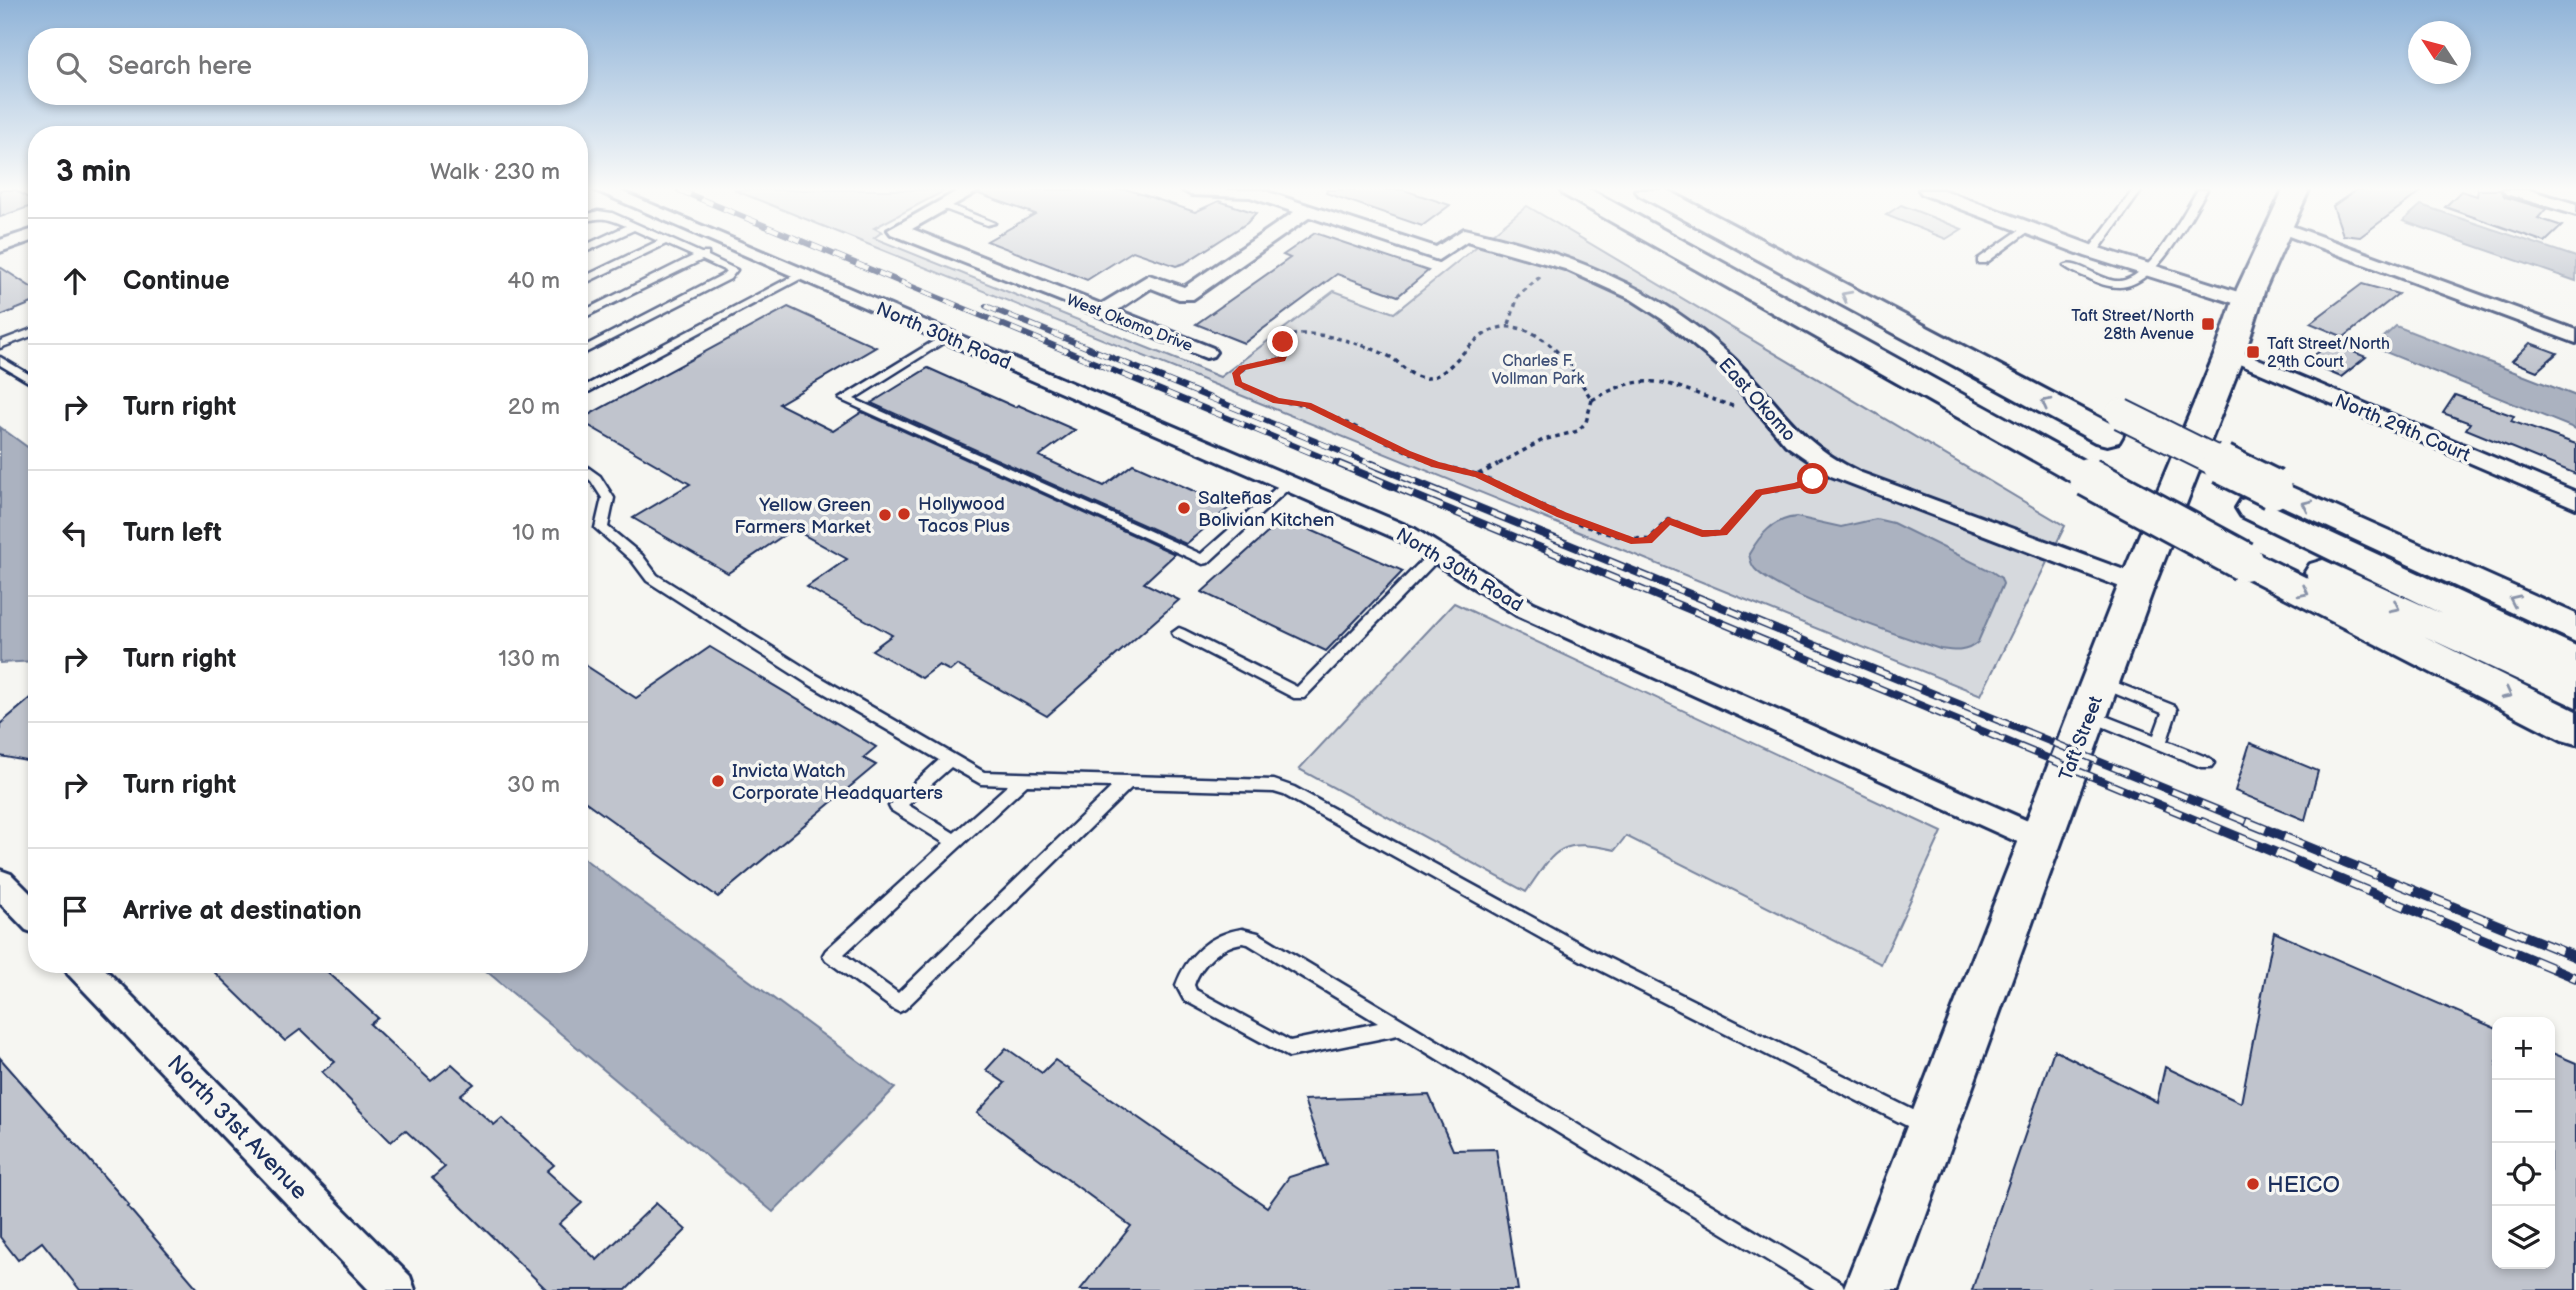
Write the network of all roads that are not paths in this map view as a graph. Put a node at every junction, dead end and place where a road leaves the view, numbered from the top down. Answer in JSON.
{"nodes":[{"id":1,"x":646,"y":250,"type":"edge"},
{"id":2,"x":692,"y":250,"type":"edge"},
{"id":3,"x":746,"y":250,"type":"edge"},
{"id":4,"x":948,"y":250,"type":"edge"},
{"id":5,"x":1250,"y":250,"type":"edge"},
{"id":6,"x":1427,"y":250,"type":"edge"},
{"id":7,"x":1443,"y":250,"type":"edge"},
{"id":8,"x":1535,"y":250,"type":"edge"},
{"id":9,"x":1698,"y":250,"type":"edge"},
{"id":10,"x":1725,"y":250,"type":"edge"},
{"id":11,"x":1755,"y":250,"type":"edge"},
{"id":12,"x":1786,"y":250,"type":"edge"},
{"id":13,"x":1997,"y":250,"type":"edge"},
{"id":14,"x":2087,"y":250,"type":"edge"},
{"id":15,"x":2163,"y":250,"type":"edge"},
{"id":16,"x":2270,"y":250,"type":"edge"},
{"id":17,"x":2343,"y":250,"type":"edge"},
{"id":18,"x":2092,"y":252,"type":"joint"},
{"id":19,"x":1438,"y":254,"type":"joint"},
{"id":20,"x":704,"y":255,"type":"junction"},
{"id":21,"x":1982,"y":261,"type":"dead end"},
{"id":22,"x":2069,"y":266,"type":"dead end"},
{"id":23,"x":2146,"y":271,"type":"junction"},
{"id":24,"x":802,"y":274,"type":"junction"},
{"id":25,"x":588,"y":279,"type":"edge"},
{"id":26,"x":2247,"y":301,"type":"junction"},
{"id":27,"x":1103,"y":311,"type":"junction"},
{"id":28,"x":588,"y":313,"type":"edge"},
{"id":29,"x":28,"y":334,"type":"edge"},
{"id":30,"x":947,"y":336,"type":"junction"},
{"id":31,"x":2576,"y":337,"type":"edge"},
{"id":32,"x":0,"y":345,"type":"edge"},
{"id":33,"x":588,"y":348,"type":"edge"},
{"id":34,"x":1206,"y":352,"type":"dead end"},
{"id":35,"x":2230,"y":353,"type":"junction"},
{"id":36,"x":0,"y":360,"type":"edge"},
{"id":37,"x":28,"y":378,"type":"edge"},
{"id":38,"x":588,"y":389,"type":"edge"},
{"id":39,"x":2103,"y":446,"type":"junction"},
{"id":40,"x":588,"y":472,"type":"edge"},
{"id":41,"x":1289,"y":483,"type":"junction"},
{"id":42,"x":2576,"y":501,"type":"edge"},
{"id":43,"x":2253,"y":523,"type":"junction"},
{"id":44,"x":1437,"y":553,"type":"junction"},
{"id":45,"x":2137,"y":584,"type":"junction"},
{"id":46,"x":2576,"y":629,"type":"edge"},
{"id":47,"x":1179,"y":634,"type":"dead end"},
{"id":48,"x":2576,"y":662,"type":"edge"},
{"id":49,"x":2102,"y":682,"type":"junction"},
{"id":50,"x":2576,"y":693,"type":"edge"},
{"id":51,"x":2089,"y":715,"type":"junction"},
{"id":52,"x":2576,"y":729,"type":"edge"},
{"id":53,"x":2160,"y":743,"type":"junction"},
{"id":54,"x":950,"y":759,"type":"junction"},
{"id":55,"x":2206,"y":763,"type":"dead end"},
{"id":56,"x":1024,"y":779,"type":"junction"},
{"id":57,"x":1127,"y":782,"type":"junction"},
{"id":58,"x":2042,"y":840,"type":"junction"},
{"id":59,"x":956,"y":842,"type":"junction"},
{"id":60,"x":0,"y":883,"type":"edge"},
{"id":61,"x":28,"y":911,"type":"edge"},
{"id":62,"x":88,"y":973,"type":"edge"},
{"id":63,"x":1400,"y":1027,"type":"junction"},
{"id":64,"x":1933,"y":1129,"type":"junction"},
{"id":65,"x":396,"y":1290,"type":"edge"},
{"id":66,"x":1835,"y":1290,"type":"edge"},
{"id":67,"x":1871,"y":1290,"type":"edge"}],
"edges":[{"from":1,"to":25,"type":"lane"},
{"from":2,"to":20,"type":"lane"},
{"from":3,"to":24,"type":"street","name":"North 30th Road"},
{"from":4,"to":27,"type":"street","name":"West Okomo Drive"},
{"from":5,"to":27,"type":"street"},
{"from":6,"to":19,"type":"street"},
{"from":7,"to":19,"type":"street"},
{"from":8,"to":45,"type":"street","name":"East Okomo"},
{"from":9,"to":39,"type":"main road"},
{"from":10,"to":39,"type":"main road"},
{"from":39,"to":11,"type":"main road","one_way":true},
{"from":12,"to":39,"type":"main road"},
{"from":13,"to":21,"type":"lane"},
{"from":14,"to":18,"type":"street"},
{"from":15,"to":23,"type":"lane"},
{"from":16,"to":26,"type":"main road","name":"Taft Street"},
{"from":17,"to":31,"type":"street"},
{"from":18,"to":23,"type":"street"},
{"from":20,"to":28,"type":"lane"},
{"from":20,"to":33,"type":"lane"},
{"from":22,"to":23,"type":"lane"},
{"from":23,"to":26,"type":"street"},
{"from":24,"to":30,"type":"street","name":"North 30th Road"},
{"from":24,"to":38,"type":"lane"},
{"from":26,"to":35,"type":"main road","name":"Taft Street"},
{"from":27,"to":34,"type":"street","name":"West Okomo Drive"},
{"from":29,"to":32,"type":"lane"},
{"from":30,"to":41,"type":"street","name":"North 30th Road"},
{"from":30,"to":41,"type":"lane"},
{"from":35,"to":42,"type":"street","name":"North 29th Court"},
{"from":35,"to":45,"type":"main road","name":"Taft Street"},
{"from":36,"to":37,"type":"lane"},
{"from":39,"to":43,"type":"main road","bridge":true},
{"from":39,"to":43,"type":"main road"},
{"from":40,"to":54,"type":"lane"},
{"from":41,"to":44,"type":"street","name":"North 30th Road"},
{"from":46,"to":43,"type":"main road","one_way":true},
{"from":43,"to":48,"type":"main road"},
{"from":43,"to":50,"type":"main road","one_way":true},
{"from":43,"to":52,"type":"main road","one_way":true},
{"from":44,"to":47,"type":"lane"},
{"from":44,"to":58,"type":"street","name":"North 30th Road"},
{"from":45,"to":49,"type":"main road","name":"Taft Street"},
{"from":49,"to":51,"type":"main road","name":"Taft Street"},
{"from":49,"to":53,"type":"lane"},
{"from":51,"to":53,"type":"lane"},
{"from":51,"to":58,"type":"main road","name":"Taft Street"},
{"from":53,"to":55,"type":"lane"},
{"from":54,"to":56,"type":"lane"},
{"from":54,"to":59,"type":"lane"},
{"from":56,"to":57,"type":"lane"},
{"from":56,"to":59,"type":"lane"},
{"from":57,"to":59,"type":"lane"},
{"from":57,"to":64,"type":"lane"},
{"from":58,"to":64,"type":"main road","name":"Taft Street"},
{"from":60,"to":61,"type":"street"},
{"from":62,"to":65,"type":"street","name":"North 31st Avenue"},
{"from":63,"to":63,"type":"lane"},
{"from":63,"to":66,"type":"lane"},
{"from":64,"to":67,"type":"main road","name":"Taft Street"}]}
